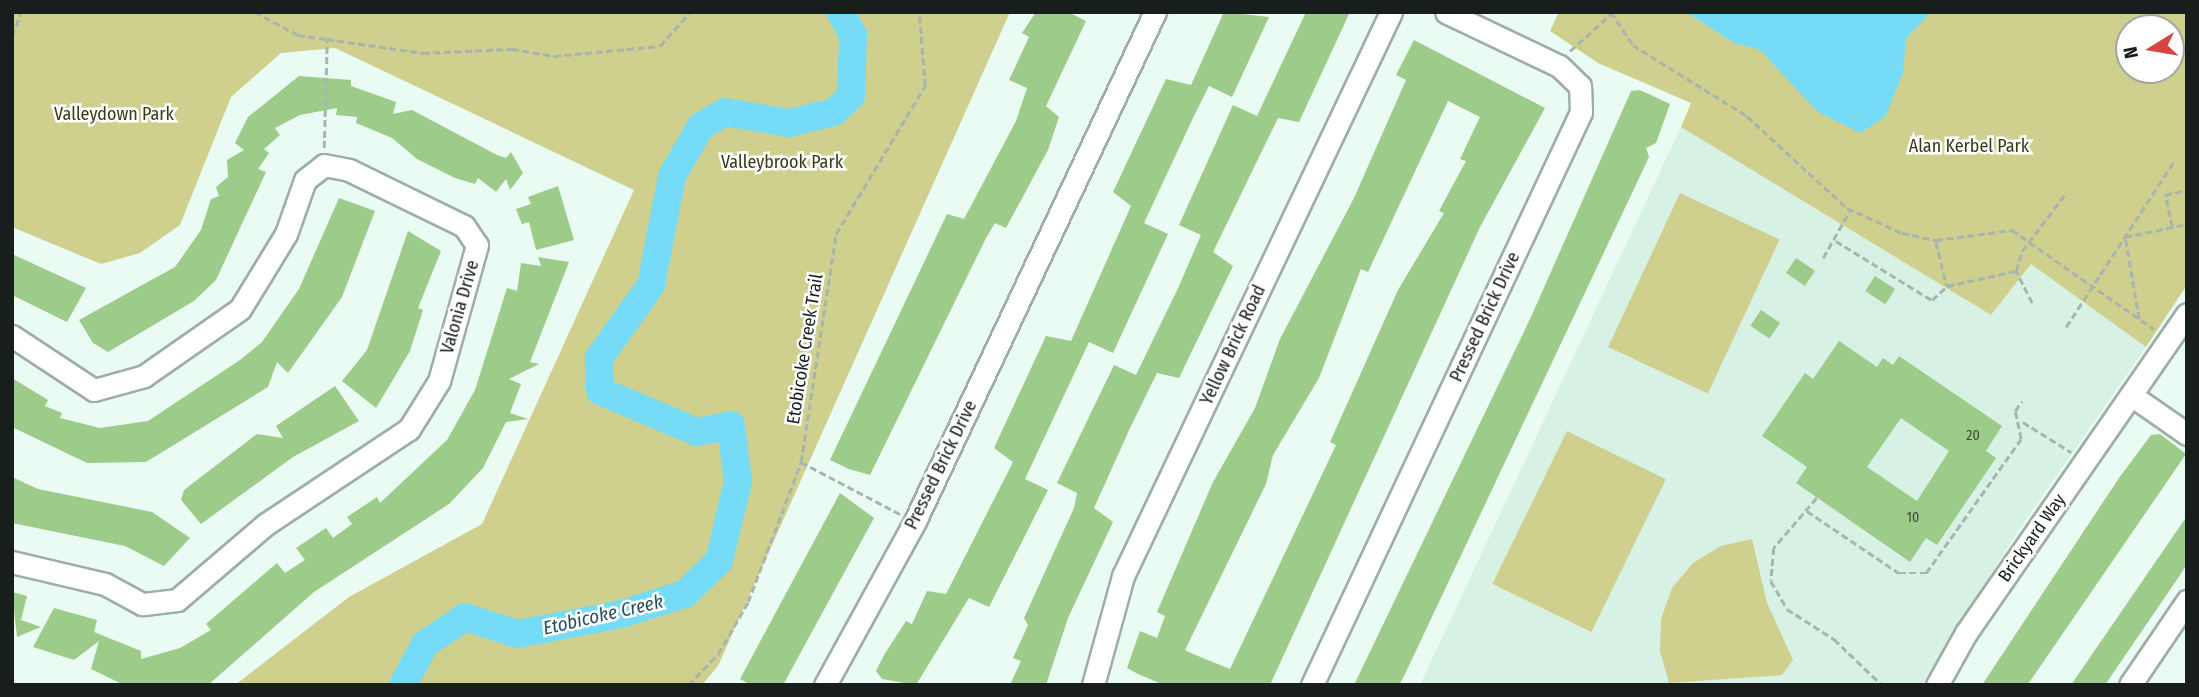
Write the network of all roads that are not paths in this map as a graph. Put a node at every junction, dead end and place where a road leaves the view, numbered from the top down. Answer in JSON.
{"nodes":[{"id":1,"x":1155,"y":12,"type":"edge"},
{"id":2,"x":1391,"y":12,"type":"edge"},
{"id":3,"x":1446,"y":12,"type":"edge"},
{"id":4,"x":2187,"y":314,"type":"edge"},
{"id":5,"x":12,"y":336,"type":"edge"},
{"id":6,"x":2131,"y":395,"type":"junction"},
{"id":7,"x":2187,"y":434,"type":"edge"},
{"id":8,"x":12,"y":562,"type":"edge"},
{"id":9,"x":2187,"y":601,"type":"edge"},
{"id":10,"x":825,"y":685,"type":"edge"},
{"id":11,"x":1093,"y":685,"type":"edge"},
{"id":12,"x":1312,"y":685,"type":"edge"},
{"id":13,"x":1937,"y":685,"type":"edge"},
{"id":14,"x":2130,"y":685,"type":"edge"}],
"edges":[{"from":1,"to":10,"type":"street","name":"Pressed Brick Drive"},
{"from":2,"to":11,"type":"street","name":"Yellow Brick Road"},
{"from":3,"to":12,"type":"street","name":"Pressed Brick Drive"},
{"from":4,"to":6,"type":"street","name":"Brickyard Way"},
{"from":5,"to":8,"type":"street","name":"Valonia Drive"},
{"from":6,"to":7,"type":"street"},
{"from":6,"to":13,"type":"street","name":"Brickyard Way"},
{"from":9,"to":14,"type":"street"}]}
